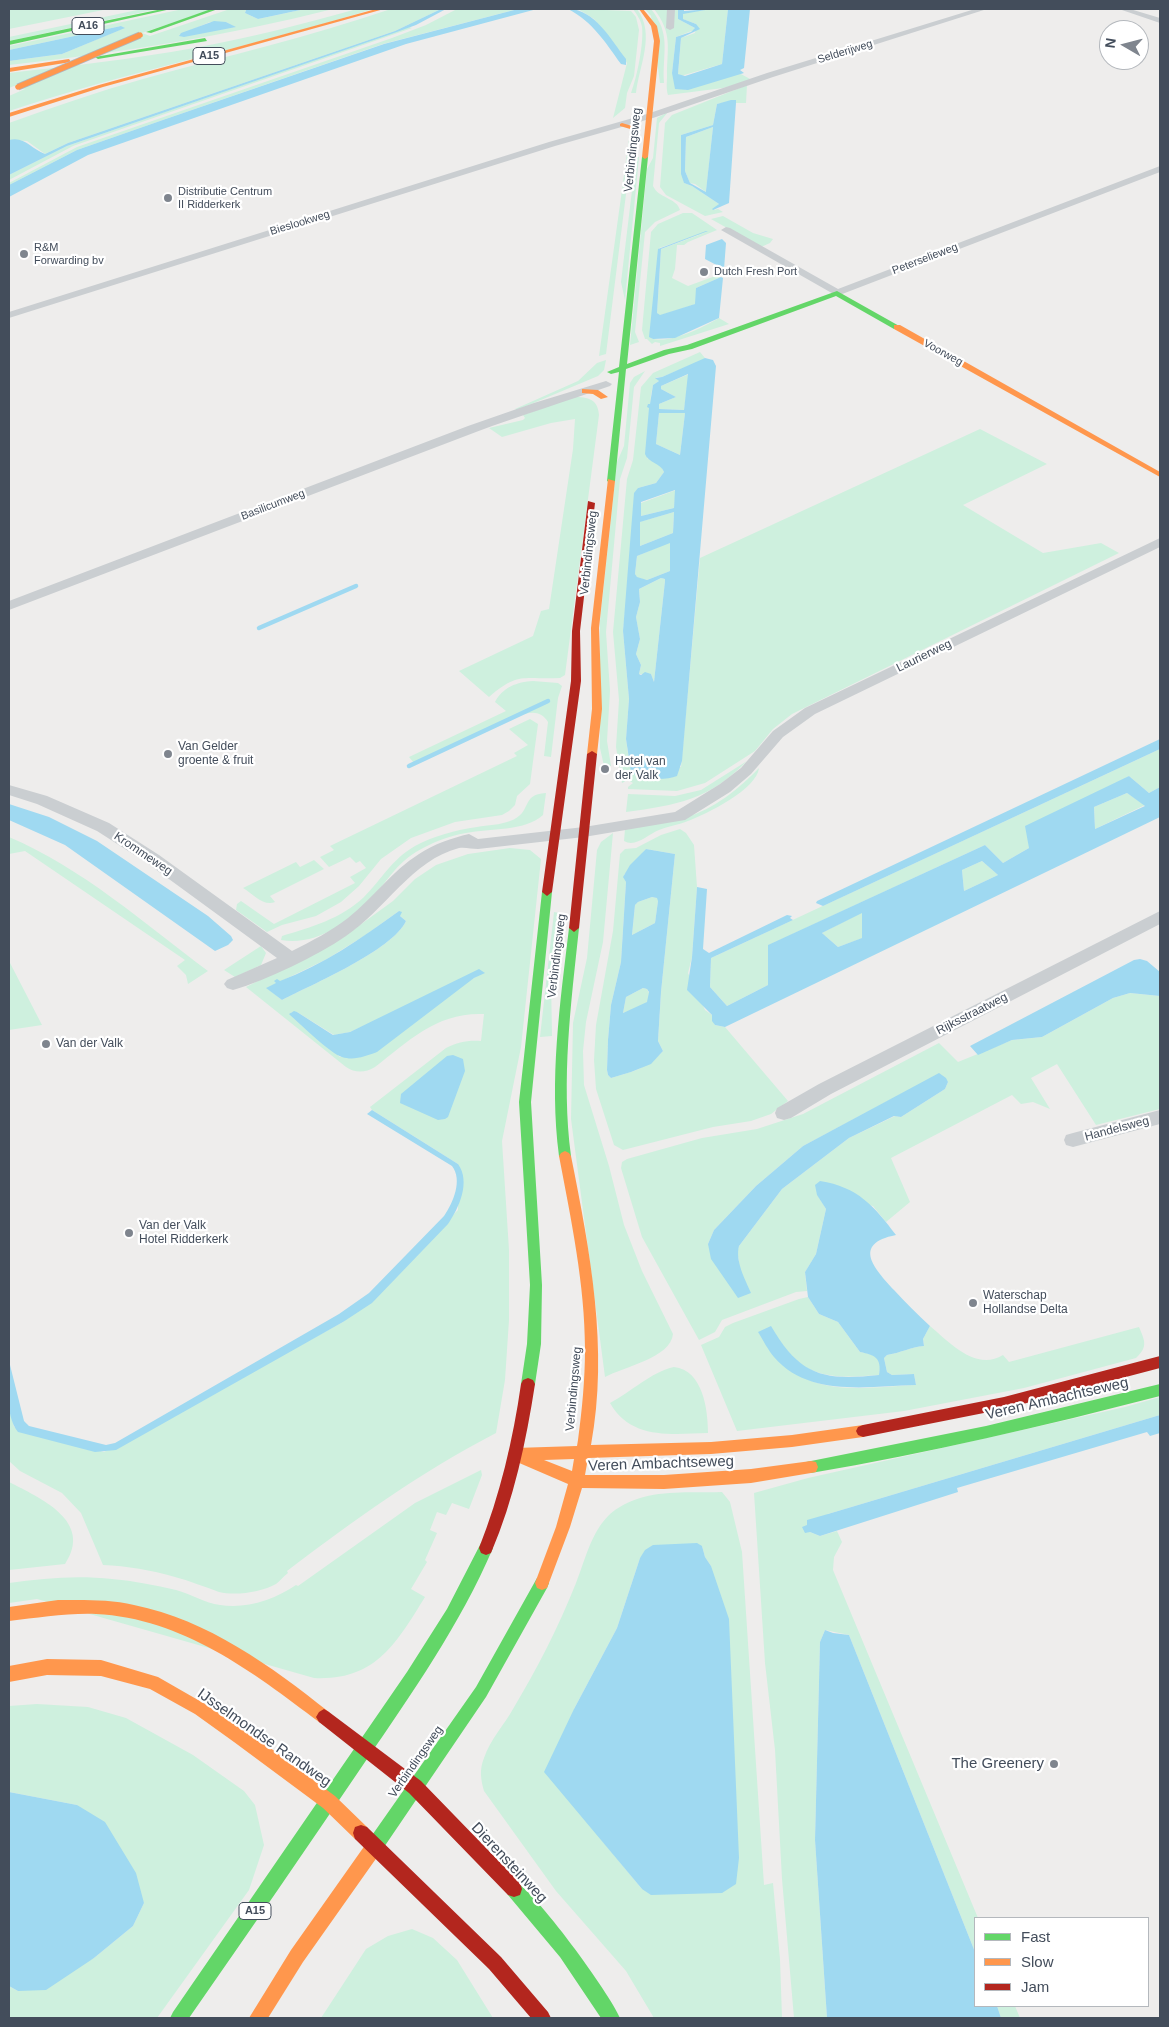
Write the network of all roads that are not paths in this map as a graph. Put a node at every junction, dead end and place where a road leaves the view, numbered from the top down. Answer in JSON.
{"nodes":[{"id":1,"x":124,"y":9,"type":"edge"},
{"id":2,"x":168,"y":9,"type":"edge"},
{"id":3,"x":215,"y":9,"type":"edge"},
{"id":4,"x":338,"y":9,"type":"edge"},
{"id":5,"x":382,"y":9,"type":"edge"},
{"id":6,"x":671,"y":9,"type":"edge"},
{"id":7,"x":983,"y":9,"type":"edge"},
{"id":8,"x":1123,"y":9,"type":"edge"},
{"id":9,"x":644,"y":13,"type":"edge"},
{"id":10,"x":315,"y":15,"type":"dead end"},
{"id":11,"x":1160,"y":21,"type":"edge"},
{"id":12,"x":670,"y":28,"type":"dead end"},
{"id":13,"x":9,"y":33,"type":"edge"},
{"id":14,"x":215,"y":38,"type":"dead end"},
{"id":15,"x":9,"y":43,"type":"edge"},
{"id":16,"x":98,"y":57,"type":"dead end"},
{"id":17,"x":64,"y":62,"type":"dead end"},
{"id":18,"x":9,"y":68,"type":"edge"},
{"id":19,"x":13,"y":89,"type":"edge"},
{"id":20,"x":83,"y":90,"type":"junction"},
{"id":21,"x":707,"y":96,"type":"junction"},
{"id":22,"x":667,"y":106,"type":"joint"},
{"id":23,"x":9,"y":115,"type":"edge"},
{"id":24,"x":645,"y":115,"type":"junction"},
{"id":25,"x":9,"y":119,"type":"edge"},
{"id":26,"x":622,"y":125,"type":"joint"},
{"id":27,"x":590,"y":132,"type":"junction"},
{"id":28,"x":1160,"y":169,"type":"edge"},
{"id":29,"x":629,"y":198,"type":"dead end"},
{"id":30,"x":726,"y":230,"type":"dead end"},
{"id":31,"x":837,"y":293,"type":"junction"},
{"id":32,"x":9,"y":315,"type":"edge"},
{"id":33,"x":689,"y":348,"type":"junction"},
{"id":34,"x":625,"y":352,"type":"junction"},
{"id":35,"x":649,"y":358,"type":"junction"},
{"id":36,"x":623,"y":373,"type":"junction"},
{"id":37,"x":608,"y":374,"type":"junction"},
{"id":38,"x":585,"y":392,"type":"junction"},
{"id":39,"x":538,"y":405,"type":"junction"},
{"id":40,"x":1160,"y":475,"type":"edge"},
{"id":41,"x":592,"y":495,"type":"dead end"},
{"id":42,"x":1160,"y":542,"type":"edge"},
{"id":43,"x":9,"y":606,"type":"edge"},
{"id":44,"x":9,"y":790,"type":"edge"},
{"id":45,"x":585,"y":826,"type":"junction"},
{"id":46,"x":556,"y":829,"type":"junction"},
{"id":47,"x":1160,"y":917,"type":"edge"},
{"id":48,"x":290,"y":958,"type":"junction"},
{"id":49,"x":233,"y":984,"type":"dead end"},
{"id":50,"x":784,"y":1113,"type":"dead end"},
{"id":51,"x":1160,"y":1117,"type":"edge"},
{"id":52,"x":1073,"y":1140,"type":"dead end"},
{"id":53,"x":1160,"y":1362,"type":"edge"},
{"id":54,"x":1160,"y":1390,"type":"edge"},
{"id":55,"x":583,"y":1450,"type":"junction"},
{"id":56,"x":515,"y":1454,"type":"junction"},
{"id":57,"x":578,"y":1481,"type":"junction"},
{"id":58,"x":9,"y":1614,"type":"edge"},
{"id":59,"x":9,"y":1674,"type":"edge"},
{"id":60,"x":364,"y":1747,"type":"junction"},
{"id":61,"x":415,"y":1787,"type":"junction"},
{"id":62,"x":329,"y":1802,"type":"junction"},
{"id":63,"x":374,"y":1847,"type":"junction"},
{"id":64,"x":179,"y":2018,"type":"edge"},
{"id":65,"x":258,"y":2018,"type":"edge"},
{"id":66,"x":542,"y":2018,"type":"edge"},
{"id":67,"x":611,"y":2018,"type":"edge"}],
"edges":[{"from":1,"to":13,"type":"main road","number":"A16"},
{"from":2,"to":15,"type":"main road","number":"A16"},
{"from":3,"to":19,"type":"main road","bridge":true},
{"from":4,"to":10,"type":"main road"},
{"from":5,"to":20,"type":"main road","number":"A15"},
{"from":6,"to":12,"type":"street"},
{"from":7,"to":21,"type":"street","name":"Selderijweg"},
{"from":8,"to":11,"type":"street"},
{"from":9,"to":24,"type":"main road","name":"Verbindingsweg"},
{"from":9,"to":24,"type":"main road","name":"Verbindingsweg"},
{"from":14,"to":16,"type":"main road"},
{"from":17,"to":18,"type":"main road"},
{"from":20,"to":23,"type":"main road","number":"A15"},
{"from":20,"to":25,"type":"main road","number":"A15"},
{"from":21,"to":22,"type":"street","name":"Selderijweg"},
{"from":21,"to":24,"type":"street","name":"Selderijweg"},
{"from":22,"to":24,"type":"main road"},
{"from":24,"to":26,"type":"main road"},
{"from":24,"to":27,"type":"street","name":"Bieslookweg"},
{"from":24,"to":29,"type":"main road","name":"Verbindingsweg"},
{"from":24,"to":34,"type":"main road","name":"Verbindingsweg"},
{"from":26,"to":27,"type":"street","name":"Bieslookweg"},
{"from":27,"to":32,"type":"street","name":"Bieslookweg"},
{"from":28,"to":31,"type":"street","name":"Peterselieweg"},
{"from":30,"to":31,"type":"street","name":"Voorweg"},
{"from":31,"to":33,"type":"main road","name":"Peterselieweg"},
{"from":31,"to":40,"type":"main road","name":"Voorweg"},
{"from":33,"to":35,"type":"main road","name":"Peterselieweg"},
{"from":33,"to":36,"type":"main road","name":"Peterselieweg"},
{"from":34,"to":35,"type":"main road"},
{"from":34,"to":36,"type":"main road","name":"Verbindingsweg"},
{"from":35,"to":36,"type":"main road","name":"Peterselieweg"},
{"from":36,"to":37,"type":"main road"},
{"from":36,"to":45,"type":"main road","name":"Verbindingsweg"},
{"from":37,"to":38,"type":"street","name":"Basilicumweg"},
{"from":37,"to":38,"type":"main road"},
{"from":37,"to":39,"type":"street","name":"Basilicumweg"},
{"from":38,"to":39,"type":"street","name":"Basilicumweg"},
{"from":39,"to":43,"type":"street","name":"Basilicumweg"},
{"from":41,"to":46,"type":"main road","name":"Verbindingsweg"},
{"from":42,"to":45,"type":"street","name":"Laurierweg"},
{"from":44,"to":48,"type":"street","name":"Krommeweg"},
{"from":45,"to":46,"type":"street","name":"Laurierweg"},
{"from":45,"to":55,"type":"main road","name":"Verbindingsweg"},
{"from":46,"to":48,"type":"street"},
{"from":46,"to":56,"type":"main road","name":"Verbindingsweg"},
{"from":47,"to":50,"type":"street","name":"Rijksstraatweg"},
{"from":48,"to":49,"type":"street"},
{"from":51,"to":52,"type":"street","name":"Handelsweg"},
{"from":53,"to":55,"type":"main road","name":"Veren Ambachtseweg"},
{"from":54,"to":57,"type":"main road","name":"Veren Ambachtseweg"},
{"from":55,"to":56,"type":"main road","name":"Veren Ambachtseweg"},
{"from":55,"to":57,"type":"main road","name":"Verbindingsweg"},
{"from":56,"to":57,"type":"main road","name":"Veren Ambachtseweg"},
{"from":56,"to":60,"type":"main road","name":"Verbindingsweg"},
{"from":57,"to":61,"type":"main road","name":"Verbindingsweg"},
{"from":58,"to":60,"type":"main road"},
{"from":59,"to":62,"type":"main road","name":"IJsselmondse Randweg"},
{"from":60,"to":61,"type":"main road","name":"Dierensteinweg"},
{"from":60,"to":62,"type":"main road","name":"Verbindingsweg"},
{"from":61,"to":63,"type":"main road","name":"Verbindingsweg"},
{"from":61,"to":67,"type":"main road","name":"Dierensteinweg"},
{"from":62,"to":63,"type":"main road"},
{"from":62,"to":64,"type":"main road","number":"A15"},
{"from":63,"to":65,"type":"main road","name":"Verbindingsweg"},
{"from":63,"to":66,"type":"main road"}]}
